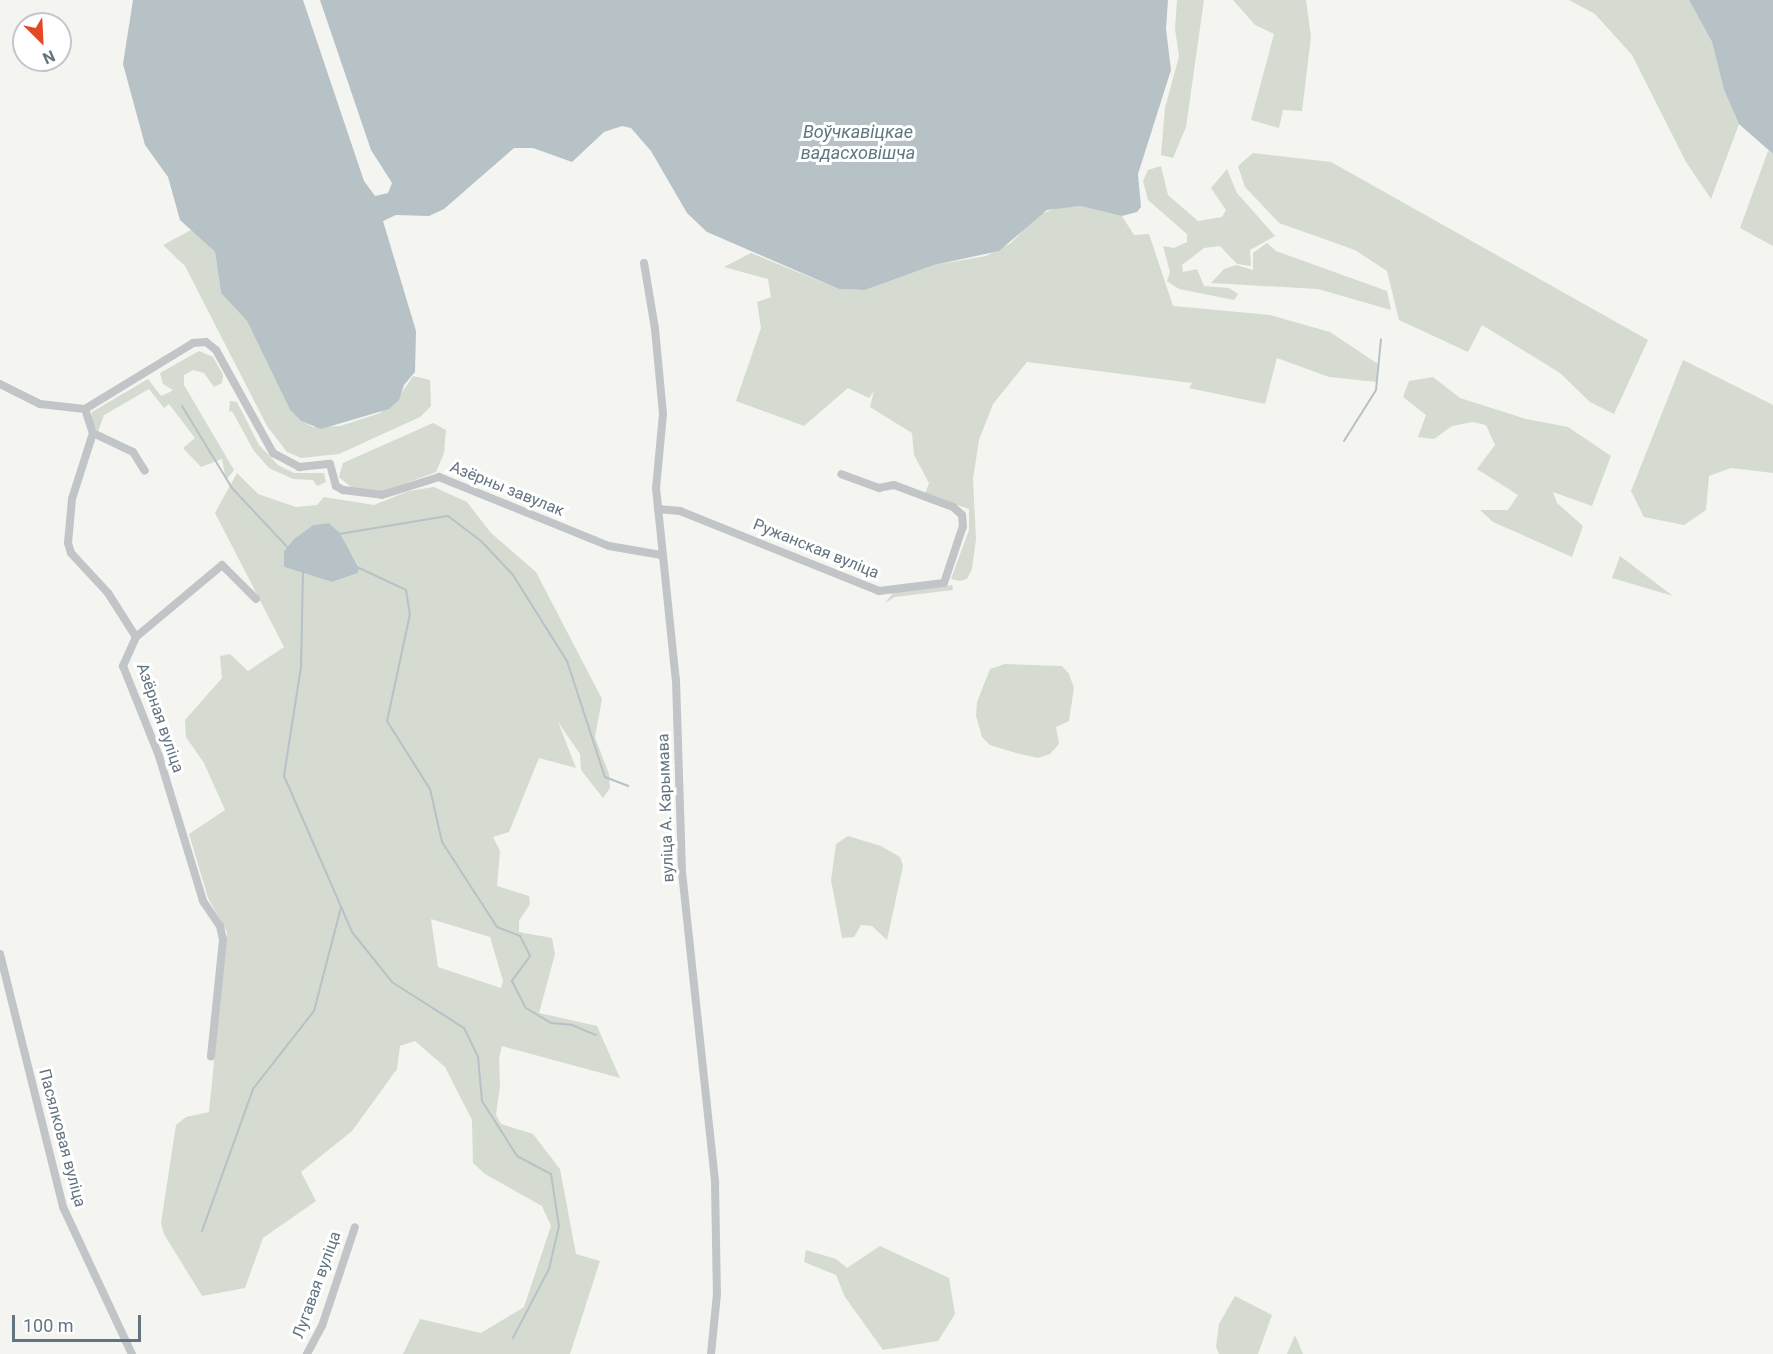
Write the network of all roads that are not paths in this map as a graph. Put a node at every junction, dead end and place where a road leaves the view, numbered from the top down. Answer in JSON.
{"nodes":[{"id":1,"x":644,"y":262,"type":"dead end"},
{"id":2,"x":0,"y":384,"type":"edge"},
{"id":3,"x":85,"y":409,"type":"junction"},
{"id":4,"x":93,"y":433,"type":"junction"},
{"id":5,"x":146,"y":471,"type":"dead end"},
{"id":6,"x":841,"y":474,"type":"dead end"},
{"id":7,"x":658,"y":510,"type":"junction"},
{"id":8,"x":661,"y":555,"type":"junction"},
{"id":9,"x":256,"y":599,"type":"dead end"},
{"id":10,"x":136,"y":637,"type":"junction"},
{"id":11,"x":0,"y":954,"type":"edge"},
{"id":12,"x":211,"y":1056,"type":"dead end"},
{"id":13,"x":355,"y":1227,"type":"dead end"},
{"id":14,"x":132,"y":1354,"type":"edge"},
{"id":15,"x":307,"y":1354,"type":"edge"},
{"id":16,"x":711,"y":1354,"type":"edge"}],
"edges":[{"from":1,"to":7,"type":"street","name":"вуліца А. Карымава"},
{"from":2,"to":3,"type":"street"},
{"from":3,"to":4,"type":"street"},
{"from":3,"to":8,"type":"street","name":"Азёрны завулак"},
{"from":4,"to":5,"type":"street"},
{"from":4,"to":10,"type":"street"},
{"from":6,"to":7,"type":"street","name":"Ружанская вуліца"},
{"from":7,"to":8,"type":"street","name":"вуліца А. Карымава"},
{"from":8,"to":16,"type":"street","name":"вуліца А. Карымава"},
{"from":9,"to":10,"type":"street"},
{"from":10,"to":12,"type":"street","name":"Азёрная вуліца"},
{"from":11,"to":14,"type":"street","name":"Пасялковая вуліца"},
{"from":13,"to":15,"type":"street","name":"Лугавая вуліца"}]}
